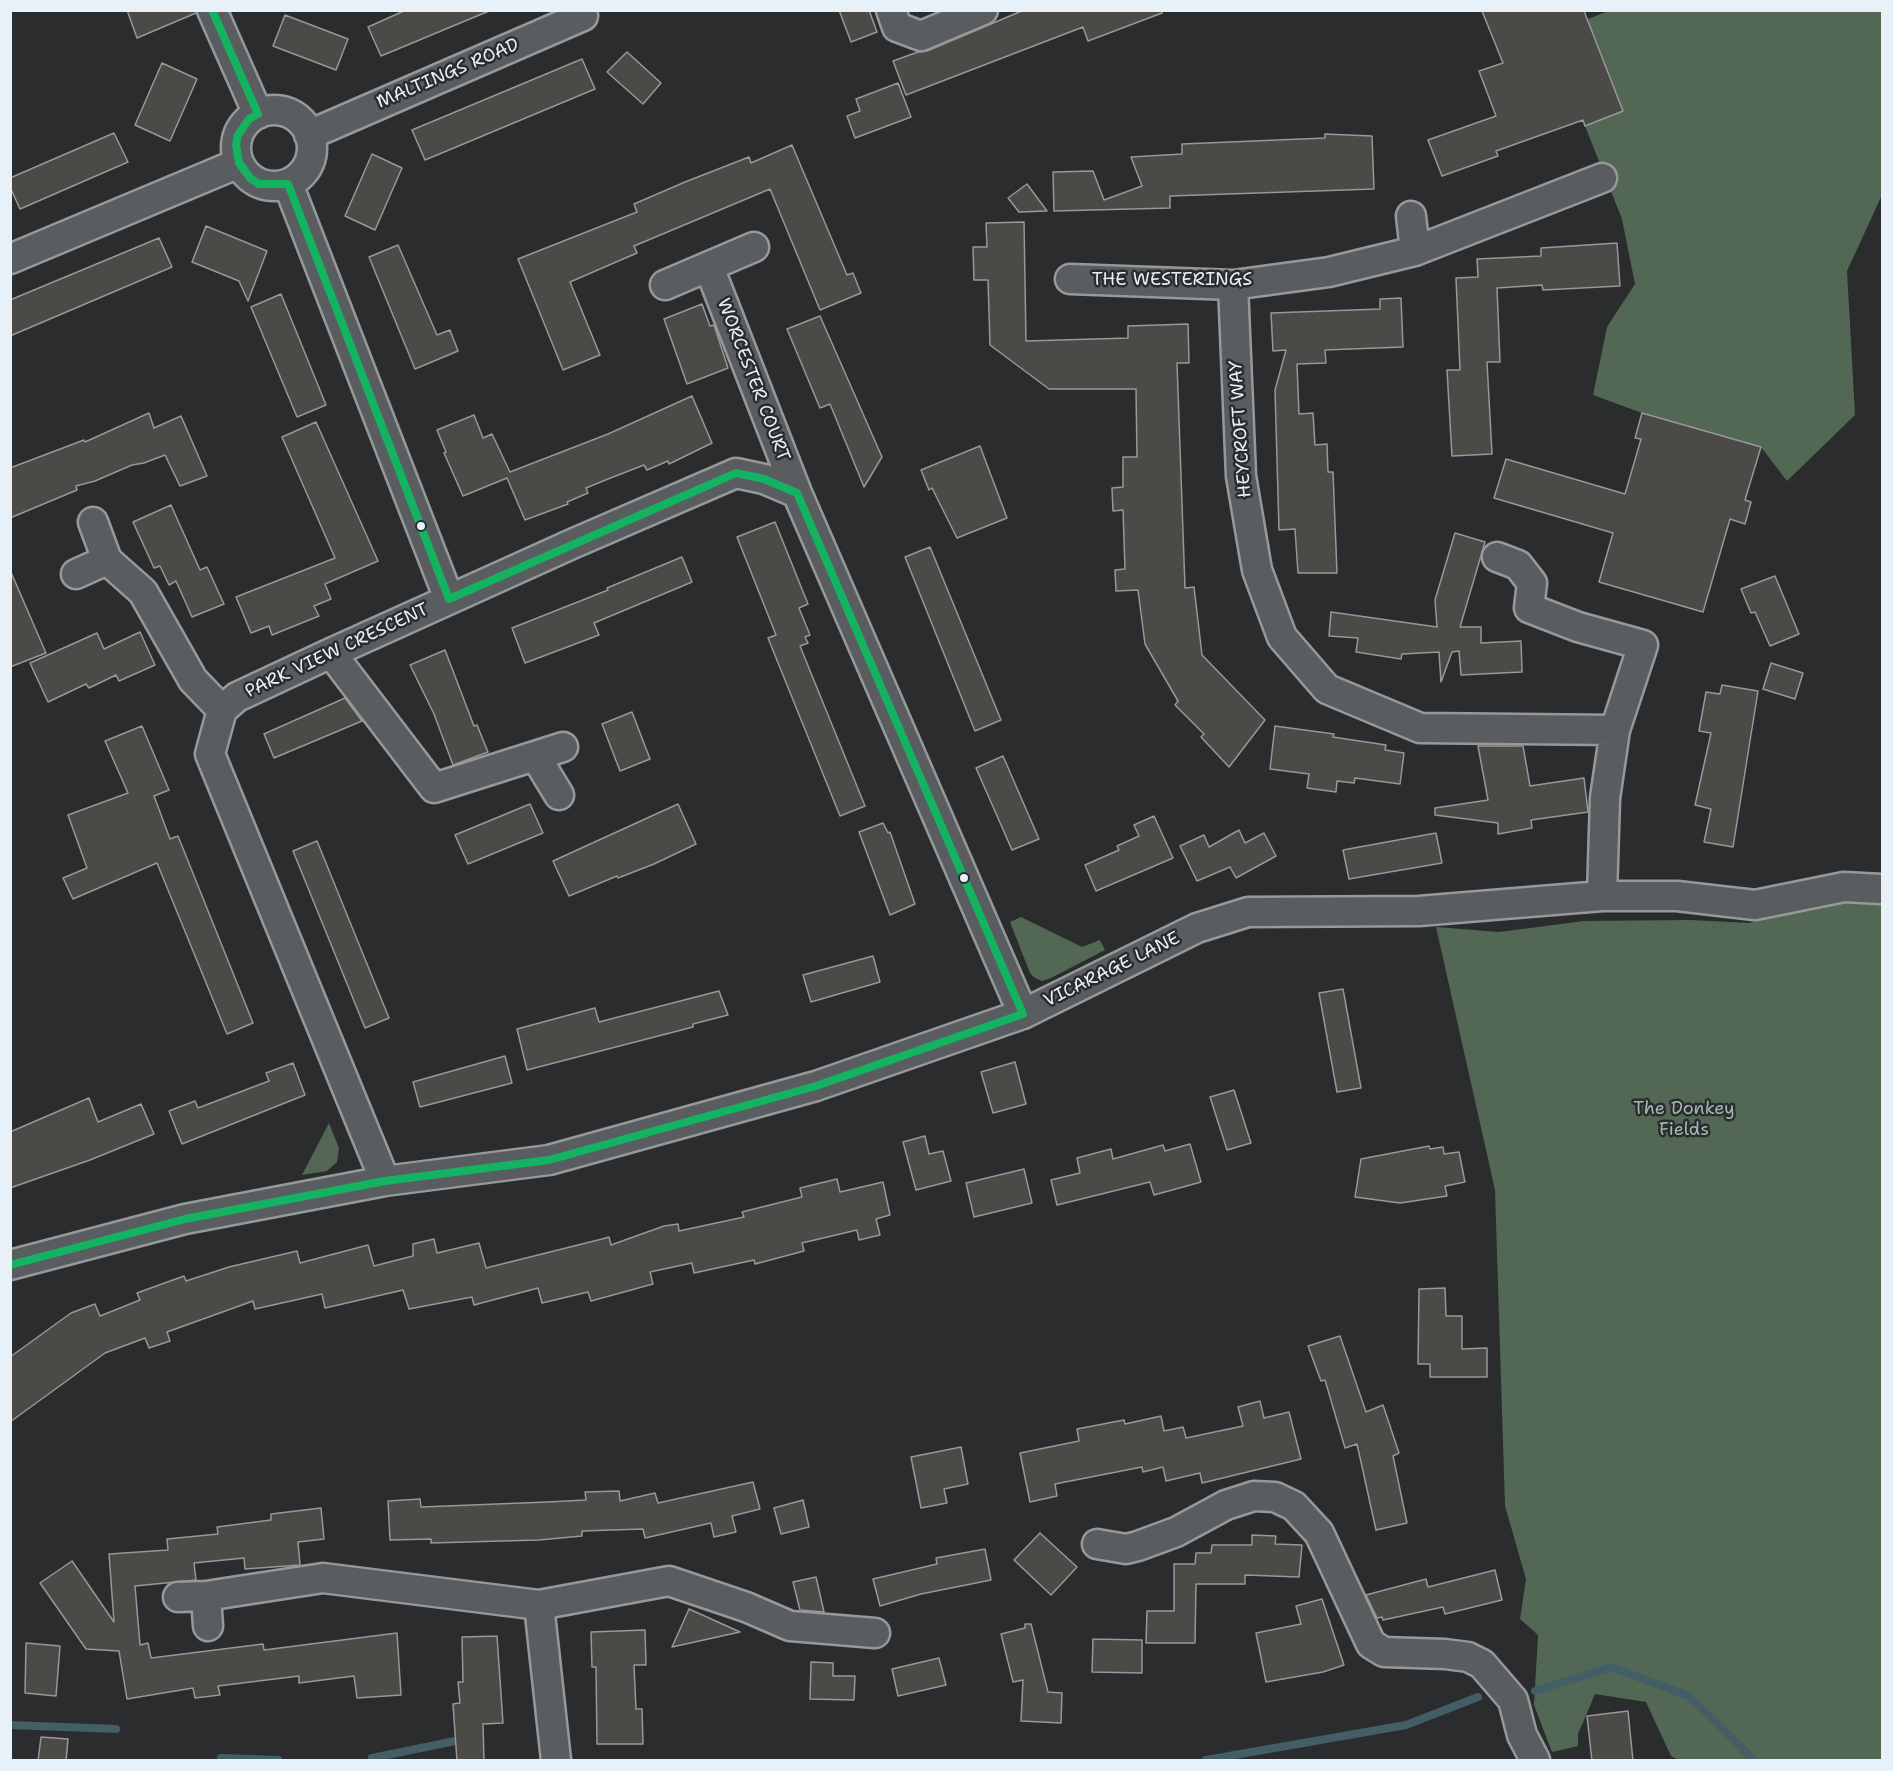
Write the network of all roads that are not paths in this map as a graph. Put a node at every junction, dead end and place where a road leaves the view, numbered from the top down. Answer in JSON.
{"nodes":[{"id":1,"x":212,"y":10,"type":"edge"},
{"id":2,"x":582,"y":10,"type":"edge"},
{"id":3,"x":891,"y":10,"type":"edge"},
{"id":4,"x":983,"y":10,"type":"edge"},
{"id":5,"x":258,"y":114,"type":"junction"},
{"id":6,"x":309,"y":135,"type":"junction"},
{"id":7,"x":239,"y":164,"type":"junction"},
{"id":8,"x":1602,"y":178,"type":"dead end"},
{"id":9,"x":288,"y":184,"type":"junction"},
{"id":10,"x":1412,"y":216,"type":"dead end"},
{"id":11,"x":754,"y":247,"type":"dead end"},
{"id":12,"x":1415,"y":251,"type":"junction"},
{"id":13,"x":10,"y":259,"type":"edge"},
{"id":14,"x":709,"y":267,"type":"junction"},
{"id":15,"x":1070,"y":279,"type":"dead end"},
{"id":16,"x":665,"y":285,"type":"dead end"},
{"id":17,"x":1233,"y":285,"type":"junction"},
{"id":18,"x":797,"y":494,"type":"junction"},
{"id":19,"x":93,"y":522,"type":"dead end"},
{"id":20,"x":1497,"y":557,"type":"dead end"},
{"id":21,"x":107,"y":560,"type":"junction"},
{"id":22,"x":76,"y":574,"type":"dead end"},
{"id":23,"x":448,"y":599,"type":"junction"},
{"id":24,"x":331,"y":653,"type":"junction"},
{"id":25,"x":222,"y":710,"type":"junction"},
{"id":26,"x":1615,"y":730,"type":"junction"},
{"id":27,"x":563,"y":747,"type":"dead end"},
{"id":28,"x":536,"y":758,"type":"junction"},
{"id":29,"x":559,"y":795,"type":"dead end"},
{"id":30,"x":1882,"y":889,"type":"edge"},
{"id":31,"x":1602,"y":896,"type":"junction"},
{"id":32,"x":1023,"y":1014,"type":"junction"},
{"id":33,"x":385,"y":1182,"type":"junction"},
{"id":34,"x":10,"y":1265,"type":"edge"},
{"id":35,"x":1097,"y":1544,"type":"dead end"},
{"id":36,"x":206,"y":1596,"type":"junction"},
{"id":37,"x":178,"y":1597,"type":"dead end"},
{"id":38,"x":539,"y":1605,"type":"junction"},
{"id":39,"x":208,"y":1626,"type":"dead end"},
{"id":40,"x":875,"y":1633,"type":"dead end"},
{"id":41,"x":556,"y":1761,"type":"edge"},
{"id":42,"x":1535,"y":1761,"type":"edge"}],
"edges":[{"from":1,"to":5,"type":"street"},
{"from":2,"to":6,"type":"street","name":"MALTINGS ROAD"},
{"from":3,"to":4,"type":"street"},
{"from":5,"to":6,"type":"street"},
{"from":5,"to":7,"type":"street"},
{"from":6,"to":9,"type":"street"},
{"from":7,"to":9,"type":"street"},
{"from":7,"to":13,"type":"street"},
{"from":8,"to":12,"type":"street","name":"THE WESTERINGS"},
{"from":9,"to":23,"type":"street"},
{"from":10,"to":12,"type":"street"},
{"from":11,"to":14,"type":"street"},
{"from":12,"to":17,"type":"street","name":"THE WESTERINGS"},
{"from":14,"to":16,"type":"street"},
{"from":14,"to":18,"type":"street","name":"WORCESTER COURT"},
{"from":15,"to":17,"type":"street","name":"THE WESTERINGS"},
{"from":17,"to":26,"type":"street","name":"HEYCROFT WAY"},
{"from":18,"to":23,"type":"street","name":"PARK VIEW CRESCENT"},
{"from":18,"to":32,"type":"street"},
{"from":19,"to":21,"type":"street"},
{"from":20,"to":26,"type":"street"},
{"from":21,"to":22,"type":"street"},
{"from":21,"to":25,"type":"street"},
{"from":23,"to":24,"type":"street","name":"PARK VIEW CRESCENT"},
{"from":24,"to":25,"type":"street","name":"PARK VIEW CRESCENT"},
{"from":24,"to":28,"type":"street"},
{"from":25,"to":33,"type":"street"},
{"from":26,"to":31,"type":"street"},
{"from":27,"to":28,"type":"street"},
{"from":28,"to":29,"type":"street"},
{"from":30,"to":31,"type":"street","name":"VICARAGE LANE"},
{"from":31,"to":32,"type":"street","name":"VICARAGE LANE"},
{"from":32,"to":33,"type":"street","name":"VICARAGE LANE"},
{"from":33,"to":34,"type":"street","name":"VICARAGE LANE"},
{"from":35,"to":42,"type":"street"},
{"from":36,"to":37,"type":"street"},
{"from":36,"to":38,"type":"street"},
{"from":36,"to":39,"type":"street"},
{"from":38,"to":40,"type":"street"},
{"from":38,"to":41,"type":"street"}]}
